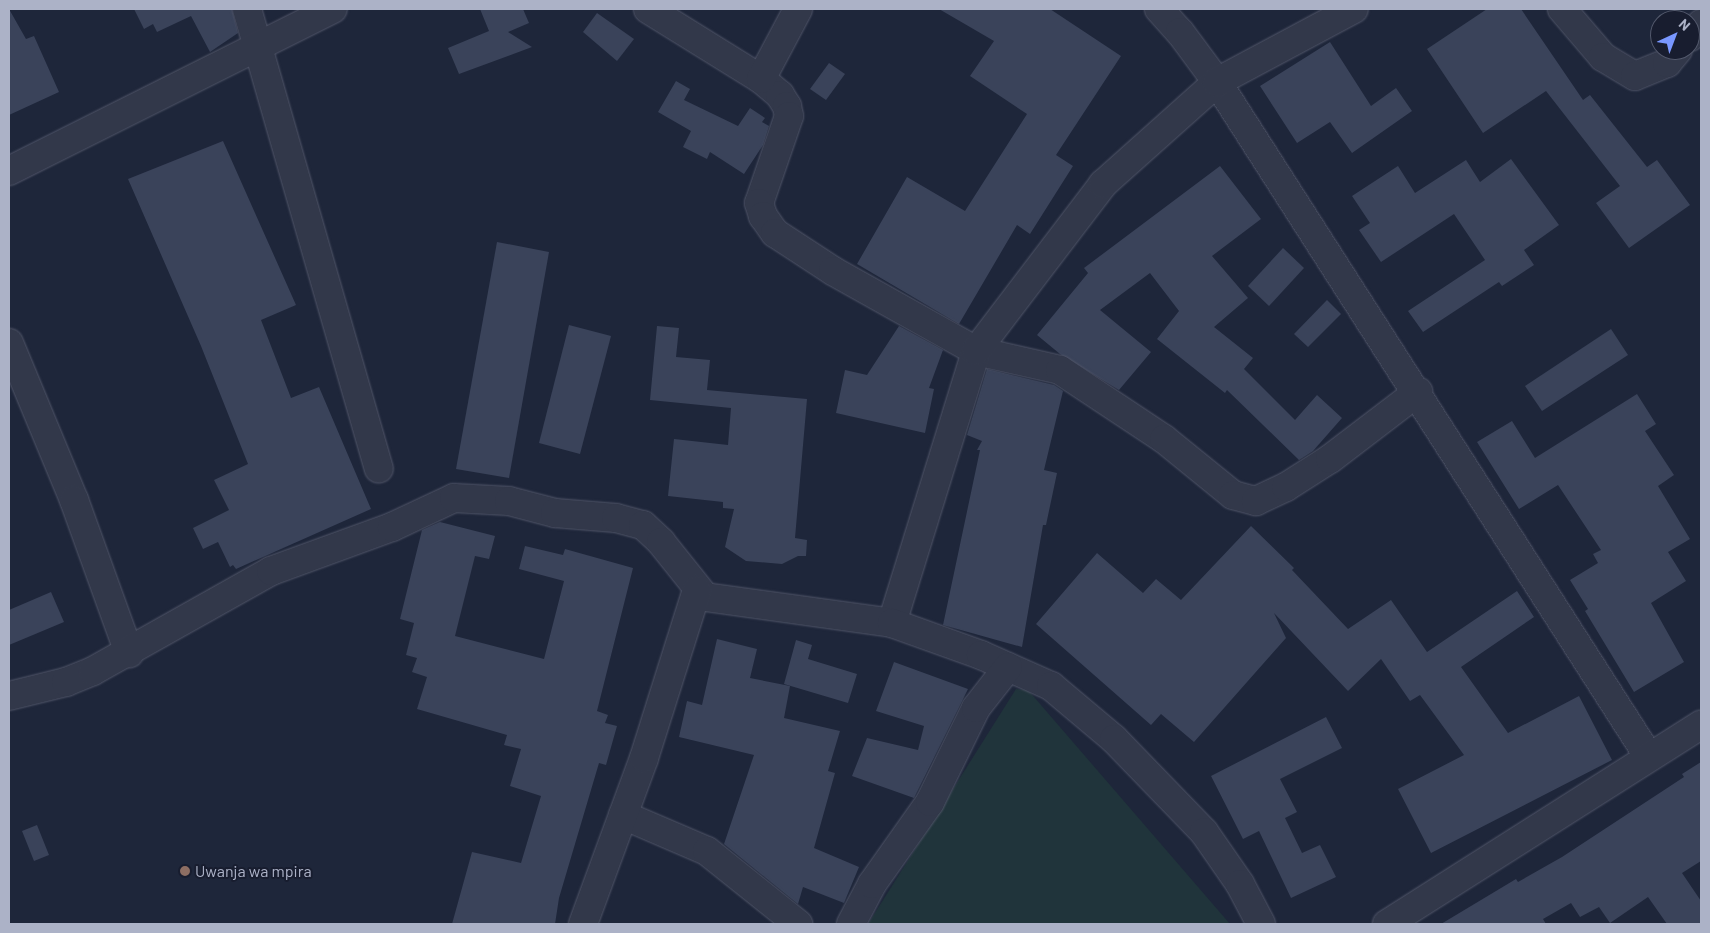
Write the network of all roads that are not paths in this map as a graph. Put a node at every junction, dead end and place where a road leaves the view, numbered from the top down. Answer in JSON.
{"nodes":[{"id":1,"x":247,"y":9,"type":"edge"},
{"id":2,"x":333,"y":9,"type":"edge"},
{"id":3,"x":648,"y":9,"type":"edge"},
{"id":4,"x":798,"y":9,"type":"edge"},
{"id":5,"x":1158,"y":9,"type":"edge"},
{"id":6,"x":1354,"y":9,"type":"edge"},
{"id":7,"x":1562,"y":9,"type":"edge"},
{"id":8,"x":258,"y":47,"type":"junction"},
{"id":9,"x":1669,"y":60,"type":"edge"},
{"id":10,"x":762,"y":79,"type":"junction"},
{"id":11,"x":1217,"y":82,"type":"junction"},
{"id":12,"x":9,"y":172,"type":"edge"},
{"id":13,"x":9,"y":343,"type":"edge"},
{"id":14,"x":976,"y":352,"type":"junction"},
{"id":15,"x":1418,"y":392,"type":"junction"},
{"id":16,"x":379,"y":468,"type":"dead end"},
{"id":17,"x":697,"y":590,"type":"junction"},
{"id":18,"x":892,"y":623,"type":"junction"},
{"id":19,"x":129,"y":653,"type":"junction"},
{"id":20,"x":1008,"y":667,"type":"junction"},
{"id":21,"x":9,"y":696,"type":"edge"},
{"id":22,"x":1701,"y":725,"type":"edge"},
{"id":23,"x":1649,"y":757,"type":"junction"},
{"id":24,"x":623,"y":814,"type":"junction"},
{"id":25,"x":583,"y":924,"type":"edge"},
{"id":26,"x":798,"y":924,"type":"edge"},
{"id":27,"x":851,"y":924,"type":"edge"},
{"id":28,"x":1261,"y":924,"type":"edge"},
{"id":29,"x":1387,"y":924,"type":"edge"}],
"edges":[{"from":1,"to":8,"type":"street"},
{"from":2,"to":8,"type":"street"},
{"from":3,"to":10,"type":"street"},
{"from":4,"to":10,"type":"street"},
{"from":5,"to":11,"type":"street"},
{"from":6,"to":11,"type":"street"},
{"from":7,"to":9,"type":"street"},
{"from":8,"to":12,"type":"street"},
{"from":8,"to":16,"type":"street"},
{"from":10,"to":14,"type":"street"},
{"from":11,"to":14,"type":"street"},
{"from":11,"to":15,"type":"street"},
{"from":13,"to":19,"type":"street"},
{"from":14,"to":15,"type":"street"},
{"from":14,"to":18,"type":"street"},
{"from":15,"to":23,"type":"street"},
{"from":17,"to":18,"type":"street"},
{"from":17,"to":19,"type":"street"},
{"from":17,"to":24,"type":"street"},
{"from":18,"to":20,"type":"street"},
{"from":19,"to":21,"type":"street"},
{"from":20,"to":27,"type":"street"},
{"from":20,"to":28,"type":"street"},
{"from":22,"to":23,"type":"street"},
{"from":23,"to":29,"type":"street"},
{"from":24,"to":25,"type":"street"},
{"from":24,"to":26,"type":"street"}]}
